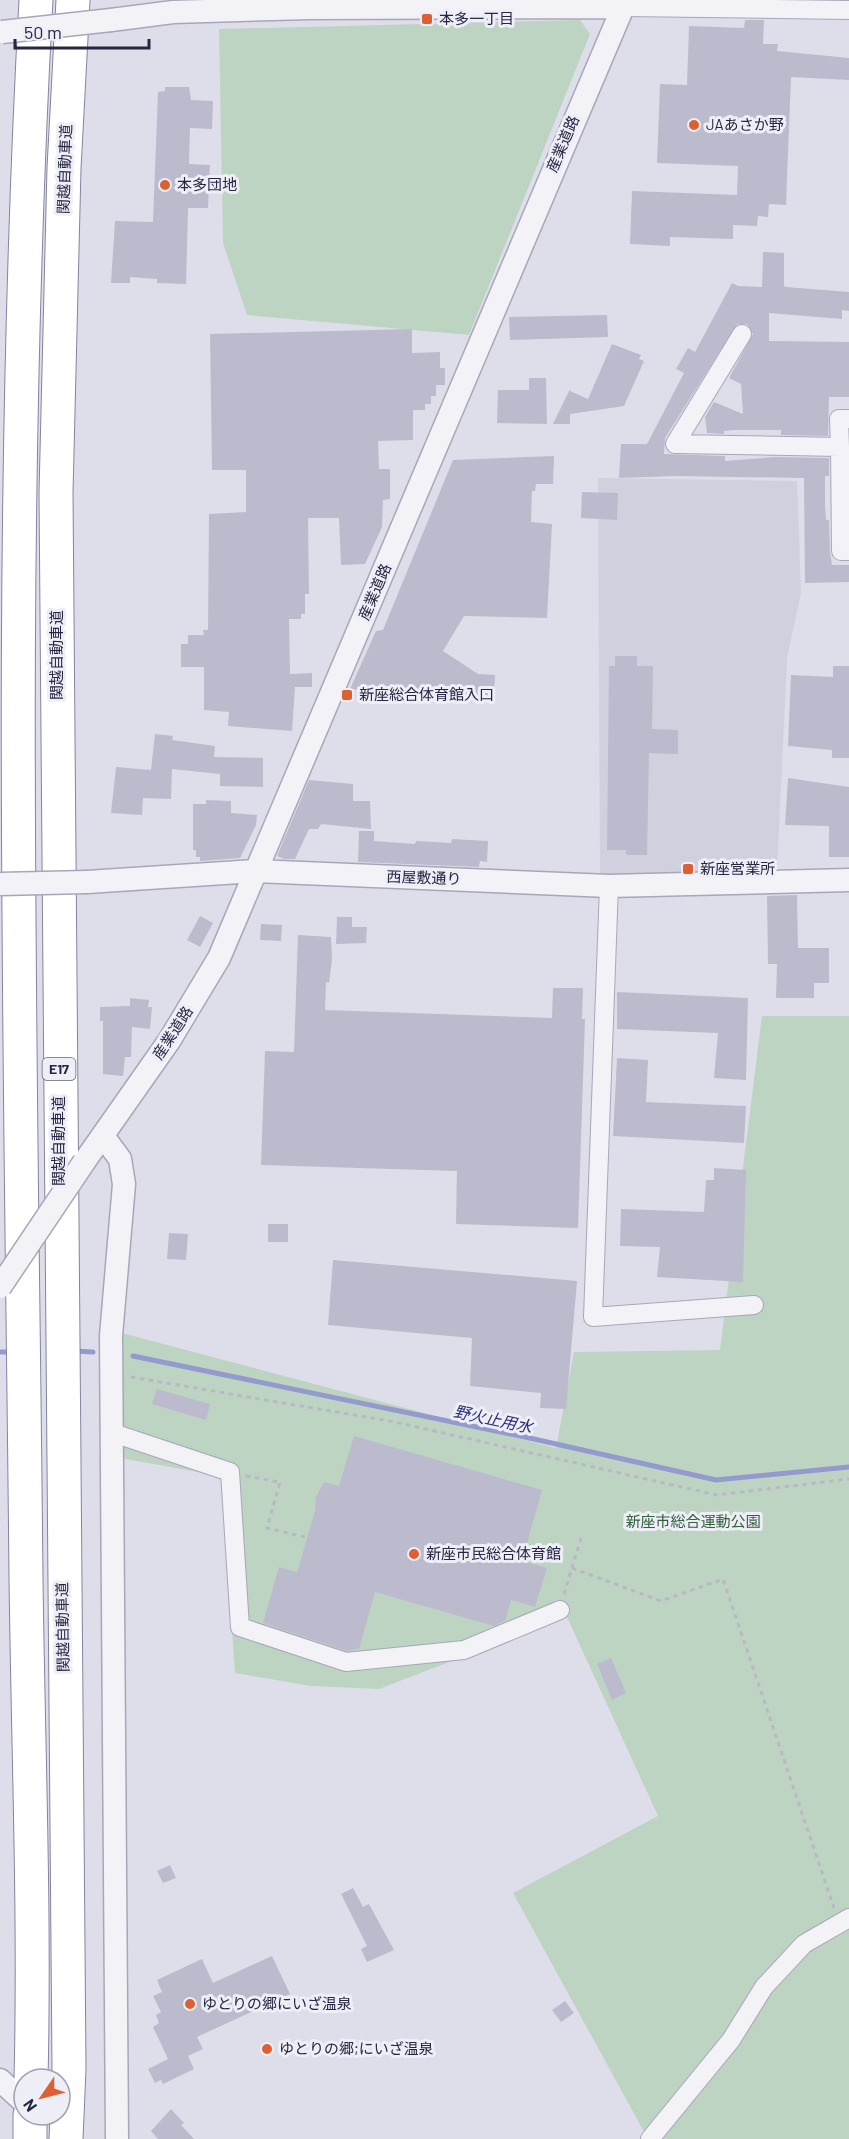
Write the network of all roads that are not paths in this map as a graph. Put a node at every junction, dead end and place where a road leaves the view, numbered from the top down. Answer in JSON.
{"nodes":[{"id":1,"x":36,"y":0,"type":"edge"},
{"id":2,"x":73,"y":0,"type":"edge"},
{"id":3,"x":624,"y":3,"type":"edge"},
{"id":4,"x":310,"y":4,"type":"edge"},
{"id":5,"x":849,"y":10,"type":"edge"},
{"id":6,"x":1,"y":32,"type":"edge"},
{"id":7,"x":742,"y":334,"type":"dead end"},
{"id":8,"x":849,"y":419,"type":"edge"},
{"id":9,"x":840,"y":447,"type":"junction"},
{"id":10,"x":845,"y":485,"type":"edge"},
{"id":11,"x":849,"y":551,"type":"edge"},
{"id":12,"x":255,"y":871,"type":"junction"},
{"id":13,"x":849,"y":880,"type":"edge"},
{"id":14,"x":0,"y":884,"type":"edge"},
{"id":15,"x":609,"y":886,"type":"junction"},
{"id":16,"x":104,"y":1136,"type":"junction"},
{"id":17,"x":0,"y":1287,"type":"edge"},
{"id":18,"x":754,"y":1305,"type":"dead end"},
{"id":19,"x":110,"y":1432,"type":"junction"},
{"id":20,"x":560,"y":1610,"type":"road end"},
{"id":21,"x":844,"y":1921,"type":"edge"},
{"id":22,"x":31,"y":2067,"type":"edge"},
{"id":23,"x":0,"y":2080,"type":"edge"},
{"id":24,"x":12,"y":2091,"type":"edge"},
{"id":25,"x":52,"y":2127,"type":"edge"},
{"id":26,"x":65,"y":2139,"type":"edge"},
{"id":27,"x":117,"y":2139,"type":"edge"},
{"id":28,"x":650,"y":2139,"type":"edge"}],
"edges":[{"from":1,"to":22,"type":"highway","number":"E17"},
{"from":2,"to":26,"type":"highway","name":"関越自動車道","number":"E17"},
{"from":3,"to":4,"type":"street"},
{"from":3,"to":5,"type":"street"},
{"from":3,"to":12,"type":"street","name":"産業道路"},
{"from":4,"to":6,"type":"street","bridge":true},
{"from":7,"to":9,"type":"street"},
{"from":8,"to":9,"type":"street"},
{"from":9,"to":10,"type":"street"},
{"from":10,"to":11,"type":"street"},
{"from":12,"to":14,"type":"street","name":"西屋敷通り","bridge":true},
{"from":12,"to":15,"type":"street","name":"西屋敷通り"},
{"from":12,"to":16,"type":"street","name":"産業道路"},
{"from":13,"to":15,"type":"street","name":"西屋敷通り"},
{"from":15,"to":18,"type":"street"},
{"from":16,"to":17,"type":"street","name":"産業道路","bridge":true},
{"from":16,"to":19,"type":"street"},
{"from":19,"to":20,"type":"street"},
{"from":19,"to":27,"type":"street"},
{"from":21,"to":28,"type":"street"},
{"from":23,"to":24,"type":"street"},
{"from":25,"to":26,"type":"street"}]}
